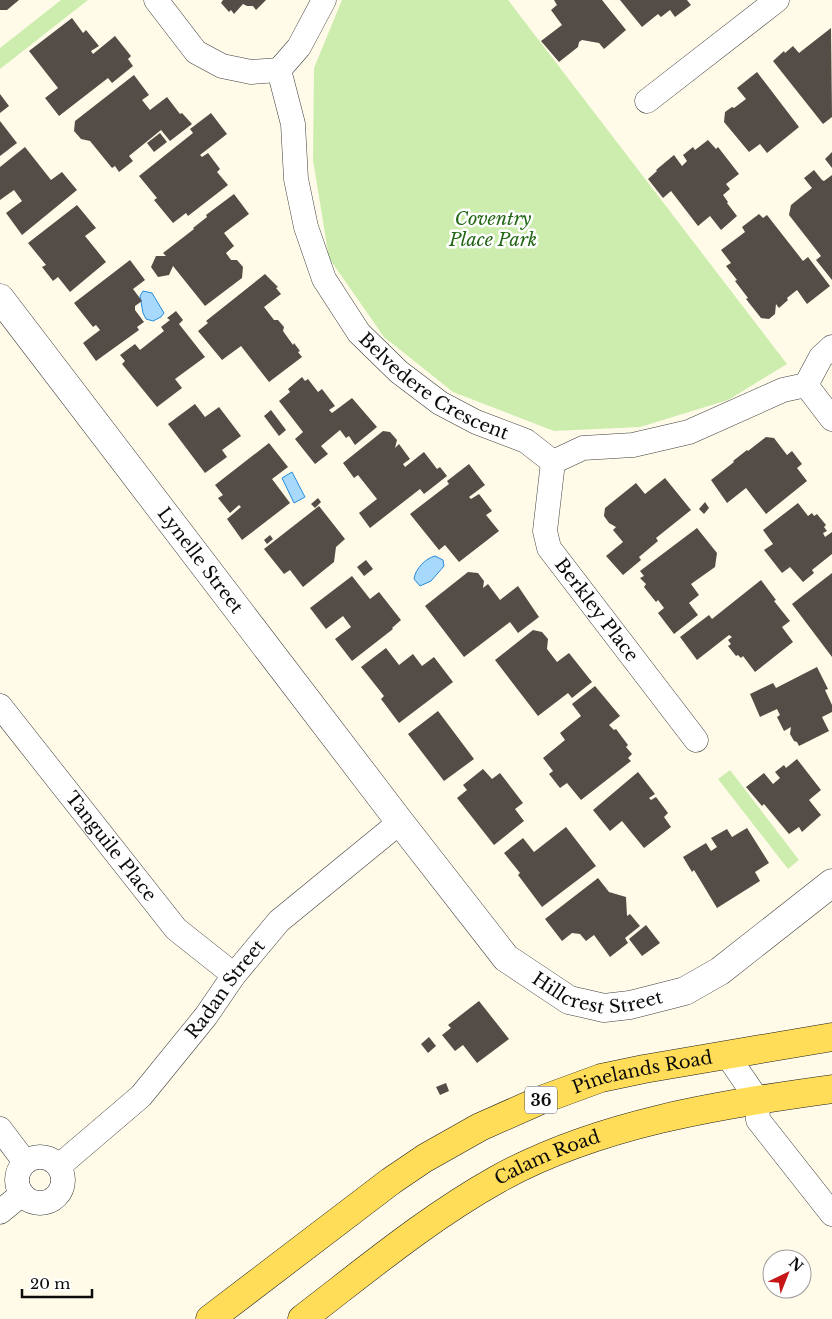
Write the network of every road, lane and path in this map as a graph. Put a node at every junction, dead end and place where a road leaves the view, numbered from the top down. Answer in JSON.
{"nodes":[{"id":1,"x":156,"y":0,"type":"edge"},
{"id":2,"x":324,"y":0,"type":"edge"},
{"id":3,"x":776,"y":0,"type":"edge"},
{"id":4,"x":279,"y":70,"type":"junction"},
{"id":5,"x":647,"y":101,"type":"dead end"},
{"id":6,"x":0,"y":298,"type":"edge"},
{"id":7,"x":832,"y":348,"type":"edge"},
{"id":8,"x":806,"y":385,"type":"junction"},
{"id":9,"x":832,"y":419,"type":"edge"},
{"id":10,"x":553,"y":462,"type":"junction"},
{"id":11,"x":0,"y":706,"type":"edge"},
{"id":12,"x":696,"y":740,"type":"dead end"},
{"id":13,"x":400,"y":822,"type":"junction"},
{"id":14,"x":832,"y":883,"type":"edge"},
{"id":15,"x":234,"y":975,"type":"junction"},
{"id":16,"x":832,"y":1037,"type":"edge"},
{"id":17,"x":727,"y":1055,"type":"junction"},
{"id":18,"x":832,"y":1089,"type":"edge"},
{"id":19,"x":757,"y":1099,"type":"junction"},
{"id":20,"x":0,"y":1129,"type":"edge"},
{"id":21,"x":25,"y":1162,"type":"junction"},
{"id":22,"x":59,"y":1166,"type":"junction"},
{"id":23,"x":22,"y":1194,"type":"junction"},
{"id":24,"x":0,"y":1212,"type":"edge"},
{"id":25,"x":832,"y":1214,"type":"edge"},
{"id":26,"x":210,"y":1319,"type":"edge"},
{"id":27,"x":302,"y":1319,"type":"edge"}],
"edges":[{"from":1,"to":4,"type":"street"},
{"from":2,"to":4,"type":"street"},
{"from":3,"to":5,"type":"street"},
{"from":4,"to":10,"type":"street","name":"Belvedere Crescent"},
{"from":6,"to":13,"type":"street","name":"Lynelle Street"},
{"from":7,"to":8,"type":"street"},
{"from":8,"to":9,"type":"street"},
{"from":8,"to":10,"type":"street"},
{"from":10,"to":12,"type":"street","name":"Berkley Place"},
{"from":11,"to":15,"type":"street","name":"Tanguile Place"},
{"from":13,"to":14,"type":"street","name":"Hillcrest Street"},
{"from":13,"to":15,"type":"street","name":"Radan Street"},
{"from":15,"to":22,"type":"street","name":"Radan Street"},
{"from":16,"to":17,"type":"main road","name":"Pinelands Road","number":"36"},
{"from":17,"to":19,"type":"street"},
{"from":17,"to":26,"type":"main road","name":"Pinelands Road","number":"36"},
{"from":18,"to":19,"type":"main road","name":"Calam Road"},
{"from":19,"to":25,"type":"street"},
{"from":19,"to":27,"type":"main road","name":"Calam Road"},
{"from":20,"to":21,"type":"street"},
{"from":21,"to":22,"type":"street"},
{"from":21,"to":23,"type":"street"},
{"from":22,"to":23,"type":"street"},
{"from":23,"to":24,"type":"street"}]}
